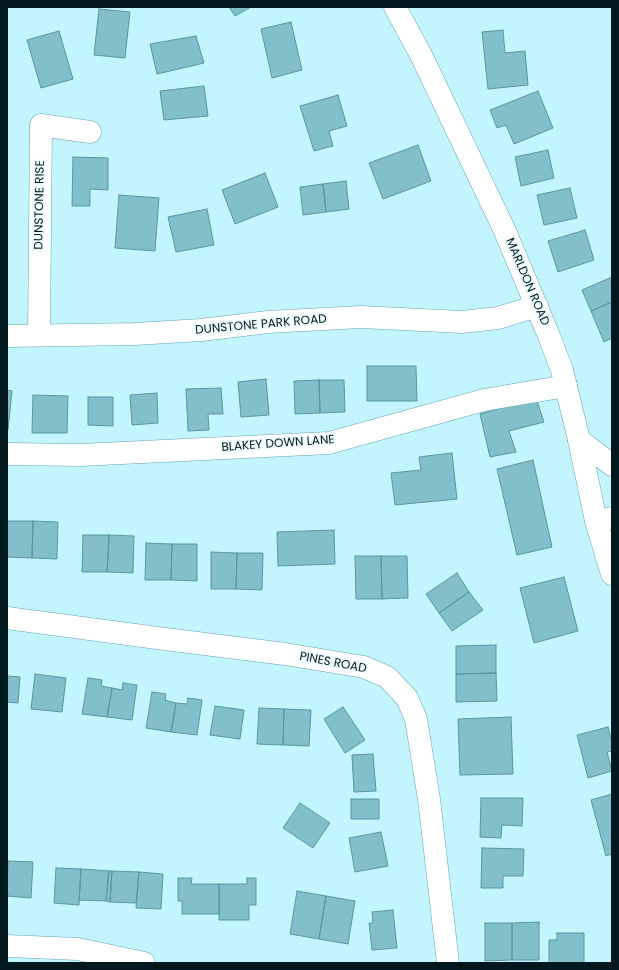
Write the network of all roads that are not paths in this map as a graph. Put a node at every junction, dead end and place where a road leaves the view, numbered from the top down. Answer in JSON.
{"nodes":[{"id":1,"x":395,"y":7,"type":"edge"},
{"id":2,"x":90,"y":132,"type":"dead end"},
{"id":3,"x":537,"y":306,"type":"junction"},
{"id":4,"x":39,"y":335,"type":"junction"},
{"id":5,"x":7,"y":336,"type":"edge"},
{"id":6,"x":566,"y":386,"type":"junction"},
{"id":7,"x":579,"y":440,"type":"junction"},
{"id":8,"x":7,"y":454,"type":"edge"},
{"id":9,"x":612,"y":465,"type":"edge"},
{"id":10,"x":604,"y":519,"type":"edge"},
{"id":11,"x":612,"y":574,"type":"edge"},
{"id":12,"x":7,"y":618,"type":"edge"},
{"id":13,"x":7,"y":946,"type":"edge"},
{"id":14,"x":144,"y":963,"type":"edge"},
{"id":15,"x":448,"y":963,"type":"edge"}],
"edges":[{"from":1,"to":3,"type":"street","name":"MARLDON ROAD"},
{"from":2,"to":4,"type":"street","name":"DUNSTONE RISE"},
{"from":3,"to":4,"type":"street","name":"DUNSTONE PARK ROAD"},
{"from":3,"to":6,"type":"street","name":"MARLDON ROAD"},
{"from":4,"to":5,"type":"street","name":"DUNSTONE PARK ROAD"},
{"from":6,"to":7,"type":"street","name":"MARLDON ROAD"},
{"from":6,"to":8,"type":"street","name":"BLAKEY DOWN LANE"},
{"from":7,"to":9,"type":"street"},
{"from":7,"to":10,"type":"street","name":"MARLDON ROAD"},
{"from":10,"to":11,"type":"street","name":"MARLDON ROAD"},
{"from":12,"to":15,"type":"street","name":"PINES ROAD"},
{"from":13,"to":14,"type":"street"}]}
